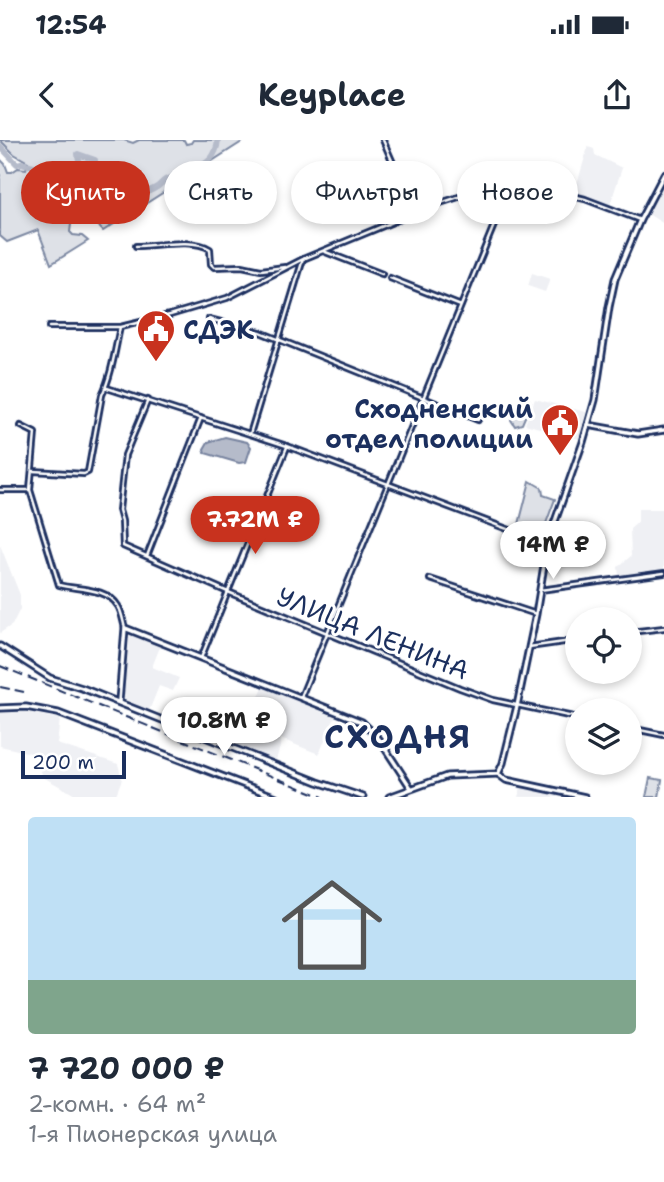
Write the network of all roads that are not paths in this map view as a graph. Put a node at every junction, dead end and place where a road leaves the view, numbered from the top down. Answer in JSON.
{"nodes":[{"id":1,"x":383,"y":140,"type":"edge"},
{"id":2,"x":392,"y":161,"type":"edge"},
{"id":3,"x":664,"y":174,"type":"edge"},
{"id":4,"x":578,"y":197,"type":"edge"},
{"id":5,"x":640,"y":220,"type":"junction"},
{"id":6,"x":388,"y":224,"type":"edge"},
{"id":7,"x":494,"y":224,"type":"edge"},
{"id":8,"x":136,"y":246,"type":"dead end"},
{"id":9,"x":323,"y":251,"type":"junction"},
{"id":10,"x":303,"y":259,"type":"junction"},
{"id":11,"x":288,"y":266,"type":"junction"},
{"id":12,"x":382,"y":274,"type":"dead end"},
{"id":13,"x":390,"y":278,"type":"dead end"},
{"id":14,"x":461,"y":306,"type":"junction"},
{"id":15,"x":209,"y":319,"type":"dead end"},
{"id":16,"x":49,"y":327,"type":"dead end"},
{"id":17,"x":120,"y":327,"type":"junction"},
{"id":18,"x":279,"y":340,"type":"junction"},
{"id":19,"x":107,"y":388,"type":"junction"},
{"id":20,"x":423,"y":397,"type":"junction"},
{"id":21,"x":148,"y":400,"type":"junction"},
{"id":22,"x":201,"y":418,"type":"junction"},
{"id":23,"x":478,"y":420,"type":"dead end"},
{"id":24,"x":588,"y":425,"type":"junction"},
{"id":25,"x":21,"y":426,"type":"dead end"},
{"id":26,"x":664,"y":430,"type":"edge"},
{"id":27,"x":250,"y":435,"type":"junction"},
{"id":28,"x":287,"y":446,"type":"junction"},
{"id":29,"x":33,"y":471,"type":"junction"},
{"id":30,"x":388,"y":484,"type":"junction"},
{"id":31,"x":0,"y":490,"type":"edge"},
{"id":32,"x":30,"y":490,"type":"junction"},
{"id":33,"x":547,"y":544,"type":"junction"},
{"id":34,"x":147,"y":556,"type":"junction"},
{"id":35,"x":664,"y":573,"type":"edge"},
{"id":36,"x":430,"y":579,"type":"dead end"},
{"id":37,"x":540,"y":590,"type":"junction"},
{"id":38,"x":228,"y":592,"type":"junction"},
{"id":39,"x":536,"y":614,"type":"junction"},
{"id":40,"x":125,"y":628,"type":"junction"},
{"id":41,"x":664,"y":628,"type":"edge"},
{"id":42,"x":642,"y":631,"type":"edge"},
{"id":43,"x":327,"y":633,"type":"junction"},
{"id":44,"x":565,"y":642,"type":"edge"},
{"id":45,"x":0,"y":646,"type":"edge"},
{"id":46,"x":529,"y":647,"type":"junction"},
{"id":47,"x":201,"y":658,"type":"junction"},
{"id":48,"x":301,"y":697,"type":"junction"},
{"id":49,"x":118,"y":702,"type":"junction"},
{"id":50,"x":517,"y":706,"type":"junction"},
{"id":51,"x":0,"y":708,"type":"edge"},
{"id":52,"x":565,"y":715,"type":"edge"},
{"id":53,"x":642,"y":730,"type":"edge"},
{"id":54,"x":664,"y":735,"type":"edge"},
{"id":55,"x":498,"y":774,"type":"junction"},
{"id":56,"x":411,"y":789,"type":"junction"},
{"id":57,"x":276,"y":797,"type":"edge"},
{"id":58,"x":363,"y":797,"type":"edge"},
{"id":59,"x":388,"y":797,"type":"edge"},
{"id":60,"x":585,"y":797,"type":"edge"}],
"edges":[{"from":1,"to":2,"type":"street"},
{"from":3,"to":5,"type":"street"},
{"from":4,"to":5,"type":"street"},
{"from":5,"to":24,"type":"street"},
{"from":6,"to":9,"type":"street"},
{"from":7,"to":14,"type":"street"},
{"from":8,"to":11,"type":"street"},
{"from":9,"to":10,"type":"street"},
{"from":9,"to":12,"type":"street"},
{"from":10,"to":11,"type":"street"},
{"from":10,"to":18,"type":"street"},
{"from":11,"to":17,"type":"street"},
{"from":13,"to":14,"type":"street"},
{"from":14,"to":20,"type":"street"},
{"from":15,"to":18,"type":"street"},
{"from":16,"to":17,"type":"street"},
{"from":17,"to":19,"type":"street"},
{"from":18,"to":20,"type":"street"},
{"from":18,"to":27,"type":"street"},
{"from":19,"to":21,"type":"street"},
{"from":19,"to":29,"type":"street"},
{"from":20,"to":23,"type":"street"},
{"from":20,"to":30,"type":"street"},
{"from":21,"to":22,"type":"street"},
{"from":21,"to":34,"type":"street","name":"УЛИЦА ЛЕНИНА"},
{"from":22,"to":27,"type":"street"},
{"from":22,"to":34,"type":"street"},
{"from":24,"to":26,"type":"street"},
{"from":24,"to":33,"type":"street"},
{"from":25,"to":29,"type":"street"},
{"from":27,"to":28,"type":"street"},
{"from":28,"to":30,"type":"street"},
{"from":28,"to":38,"type":"street"},
{"from":29,"to":32,"type":"street"},
{"from":30,"to":33,"type":"street"},
{"from":30,"to":43,"type":"street"},
{"from":31,"to":32,"type":"street"},
{"from":32,"to":40,"type":"street"},
{"from":33,"to":37,"type":"street"},
{"from":34,"to":38,"type":"street","name":"УЛИЦА ЛЕНИНА"},
{"from":35,"to":37,"type":"street"},
{"from":36,"to":39,"type":"street"},
{"from":37,"to":39,"type":"street"},
{"from":38,"to":43,"type":"street","name":"УЛИЦА ЛЕНИНА"},
{"from":38,"to":47,"type":"street"},
{"from":39,"to":46,"type":"street"},
{"from":40,"to":47,"type":"street"},
{"from":40,"to":49,"type":"street"},
{"from":41,"to":42,"type":"street"},
{"from":43,"to":48,"type":"street"},
{"from":43,"to":50,"type":"street","name":"УЛИЦА ЛЕНИНА"},
{"from":44,"to":46,"type":"street"},
{"from":45,"to":49,"type":"street"},
{"from":46,"to":50,"type":"street"},
{"from":47,"to":48,"type":"street"},
{"from":48,"to":56,"type":"street"},
{"from":49,"to":58,"type":"street"},
{"from":50,"to":52,"type":"street","name":"УЛИЦА ЛЕНИНА"},
{"from":50,"to":55,"type":"street"},
{"from":51,"to":57,"type":"street"},
{"from":53,"to":54,"type":"street"},
{"from":55,"to":56,"type":"street"},
{"from":55,"to":60,"type":"street"},
{"from":56,"to":59,"type":"street"}]}
